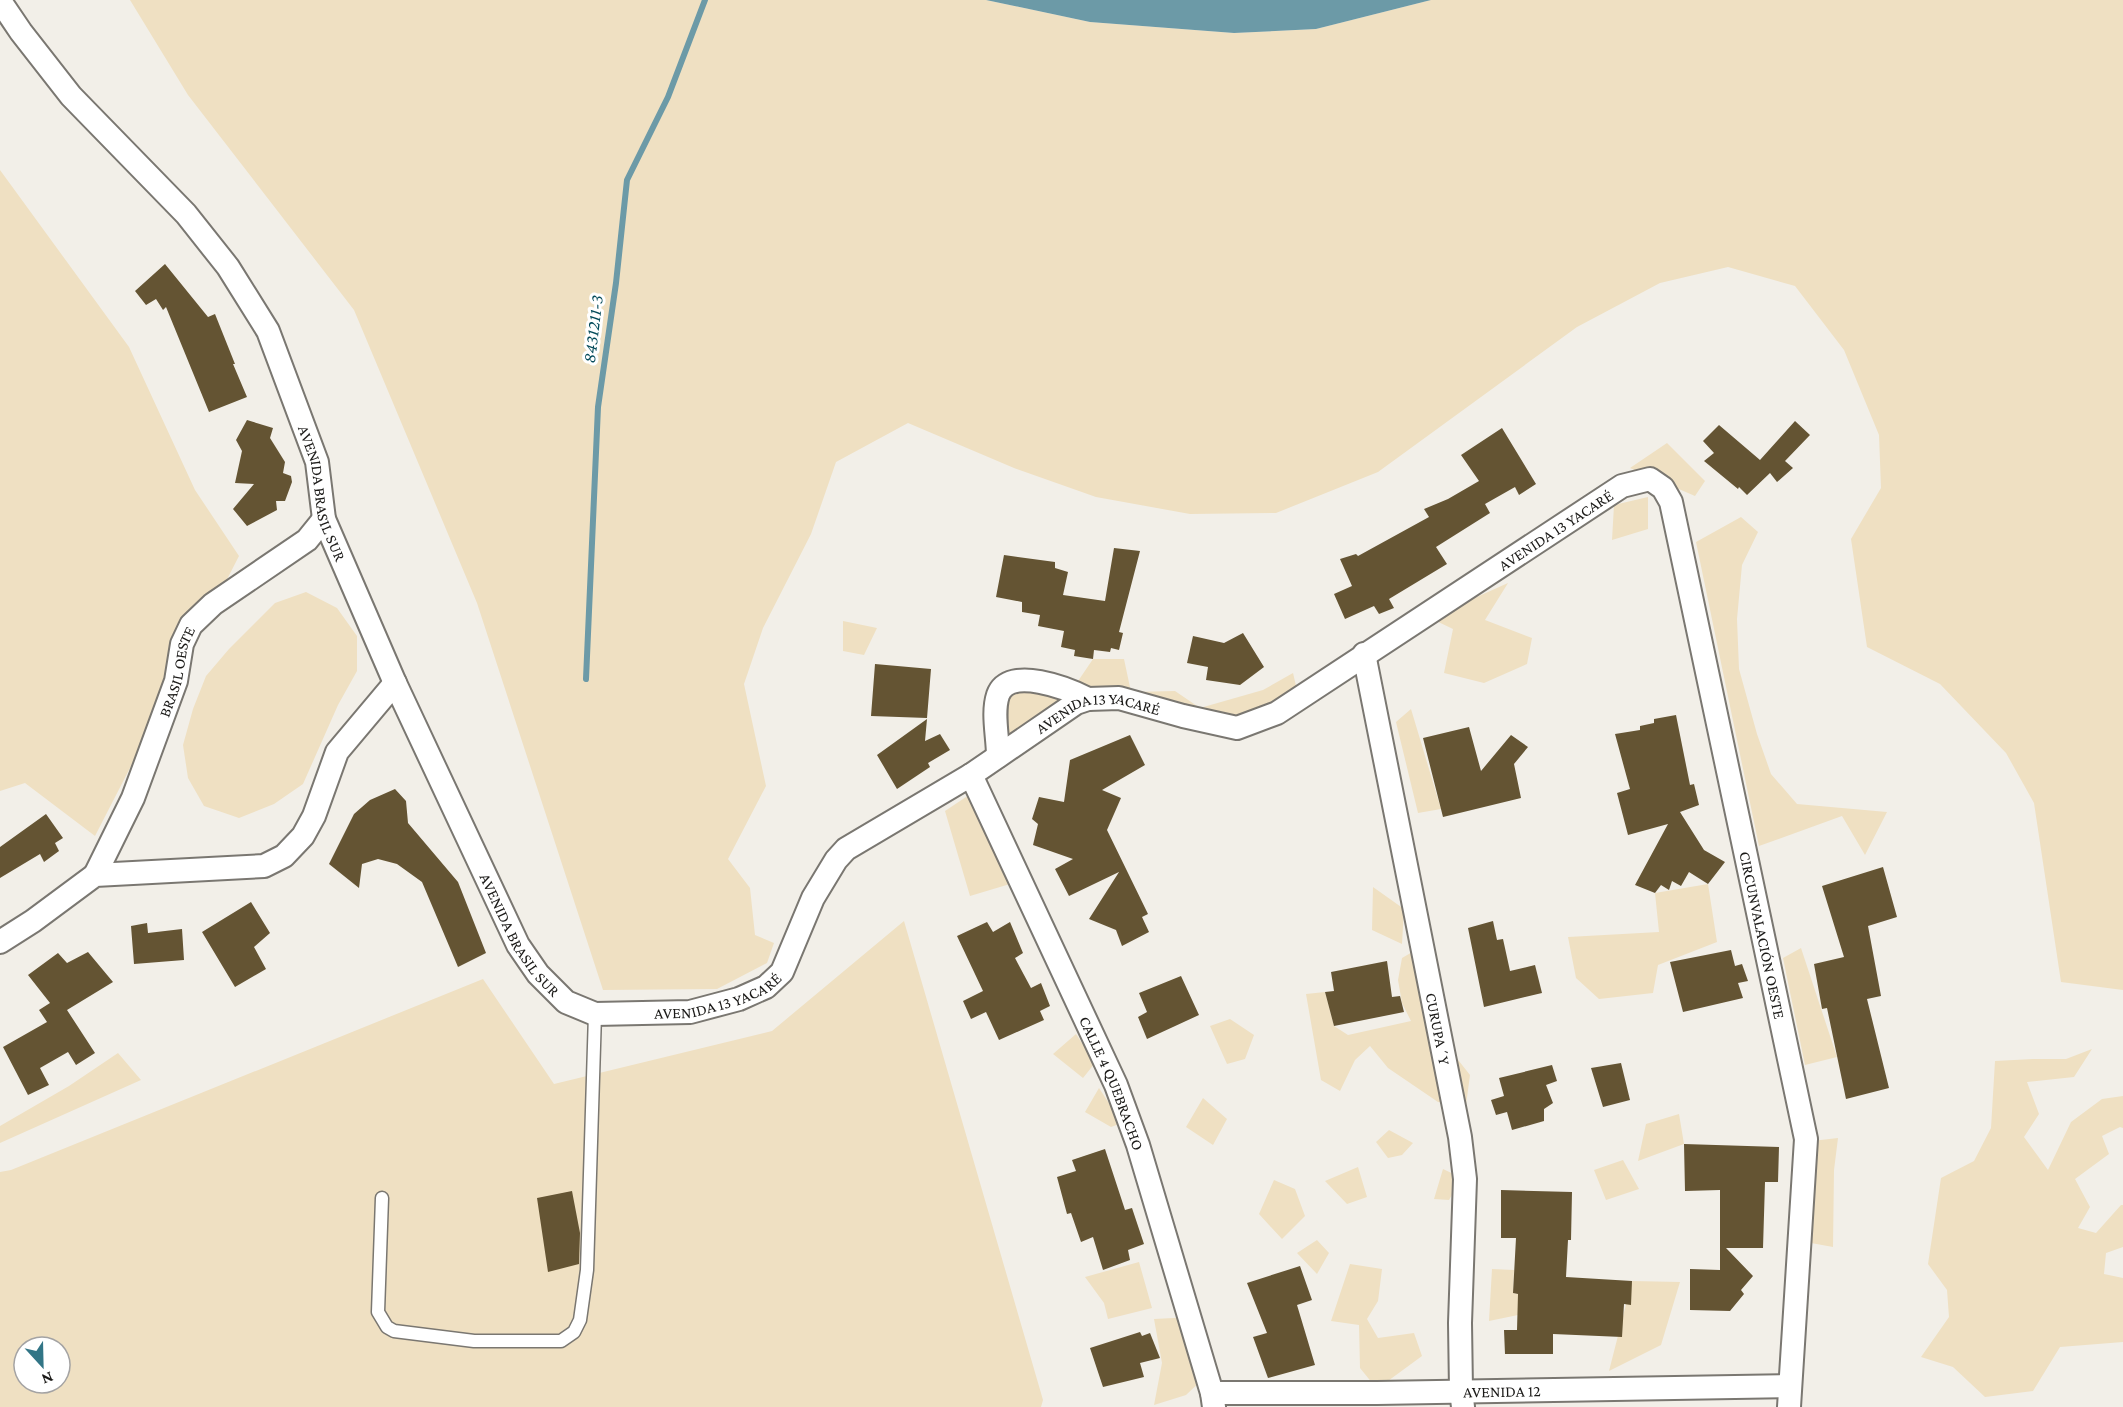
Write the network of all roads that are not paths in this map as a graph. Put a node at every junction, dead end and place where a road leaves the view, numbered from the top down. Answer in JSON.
{"nodes":[{"id":1,"x":0,"y":2,"type":"edge"},
{"id":2,"x":1650,"y":479,"type":"joint"},
{"id":3,"x":324,"y":519,"type":"junction"},
{"id":4,"x":1364,"y":654,"type":"junction"},
{"id":5,"x":395,"y":683,"type":"junction"},
{"id":6,"x":1088,"y":699,"type":"junction"},
{"id":7,"x":998,"y":756,"type":"junction"},
{"id":8,"x":971,"y":774,"type":"junction"},
{"id":9,"x":94,"y":875,"type":"junction"},
{"id":10,"x":0,"y":942,"type":"edge"},
{"id":11,"x":595,"y":1014,"type":"junction"},
{"id":12,"x":382,"y":1198,"type":"dead end"},
{"id":13,"x":1789,"y":1397,"type":"edge"},
{"id":14,"x":1462,"y":1398,"type":"edge"},
{"id":15,"x":1213,"y":1400,"type":"edge"}],
"edges":[{"from":1,"to":3,"type":"street","name":"AVENIDA BRASIL SUR"},
{"from":2,"to":4,"type":"street","name":"AVENIDA 13 YACARÉ"},
{"from":2,"to":13,"type":"street","name":"CIRCUNVALACIÓN OESTE"},
{"from":3,"to":5,"type":"street","name":"AVENIDA BRASIL SUR"},
{"from":3,"to":9,"type":"street","name":"BRASIL OESTE"},
{"from":4,"to":6,"type":"street","name":"AVENIDA 13 YACARÉ"},
{"from":4,"to":14,"type":"street","name":"CURUPA´Y"},
{"from":5,"to":9,"type":"street"},
{"from":5,"to":11,"type":"street","name":"AVENIDA BRASIL SUR"},
{"from":6,"to":7,"type":"street","name":"AVENIDA 13 YACARÉ"},
{"from":6,"to":7,"type":"street"},
{"from":7,"to":8,"type":"street","name":"AVENIDA 13 YACARÉ"},
{"from":8,"to":11,"type":"street","name":"AVENIDA 13 YACARÉ"},
{"from":8,"to":15,"type":"street","name":"CALLE 4 QUEBRACHO"},
{"from":9,"to":10,"type":"street","name":"BRASIL OESTE"},
{"from":11,"to":12,"type":"lane"},
{"from":13,"to":14,"type":"street","name":"AVENIDA 12"},
{"from":14,"to":15,"type":"street","name":"AVENIDA 12"}]}
